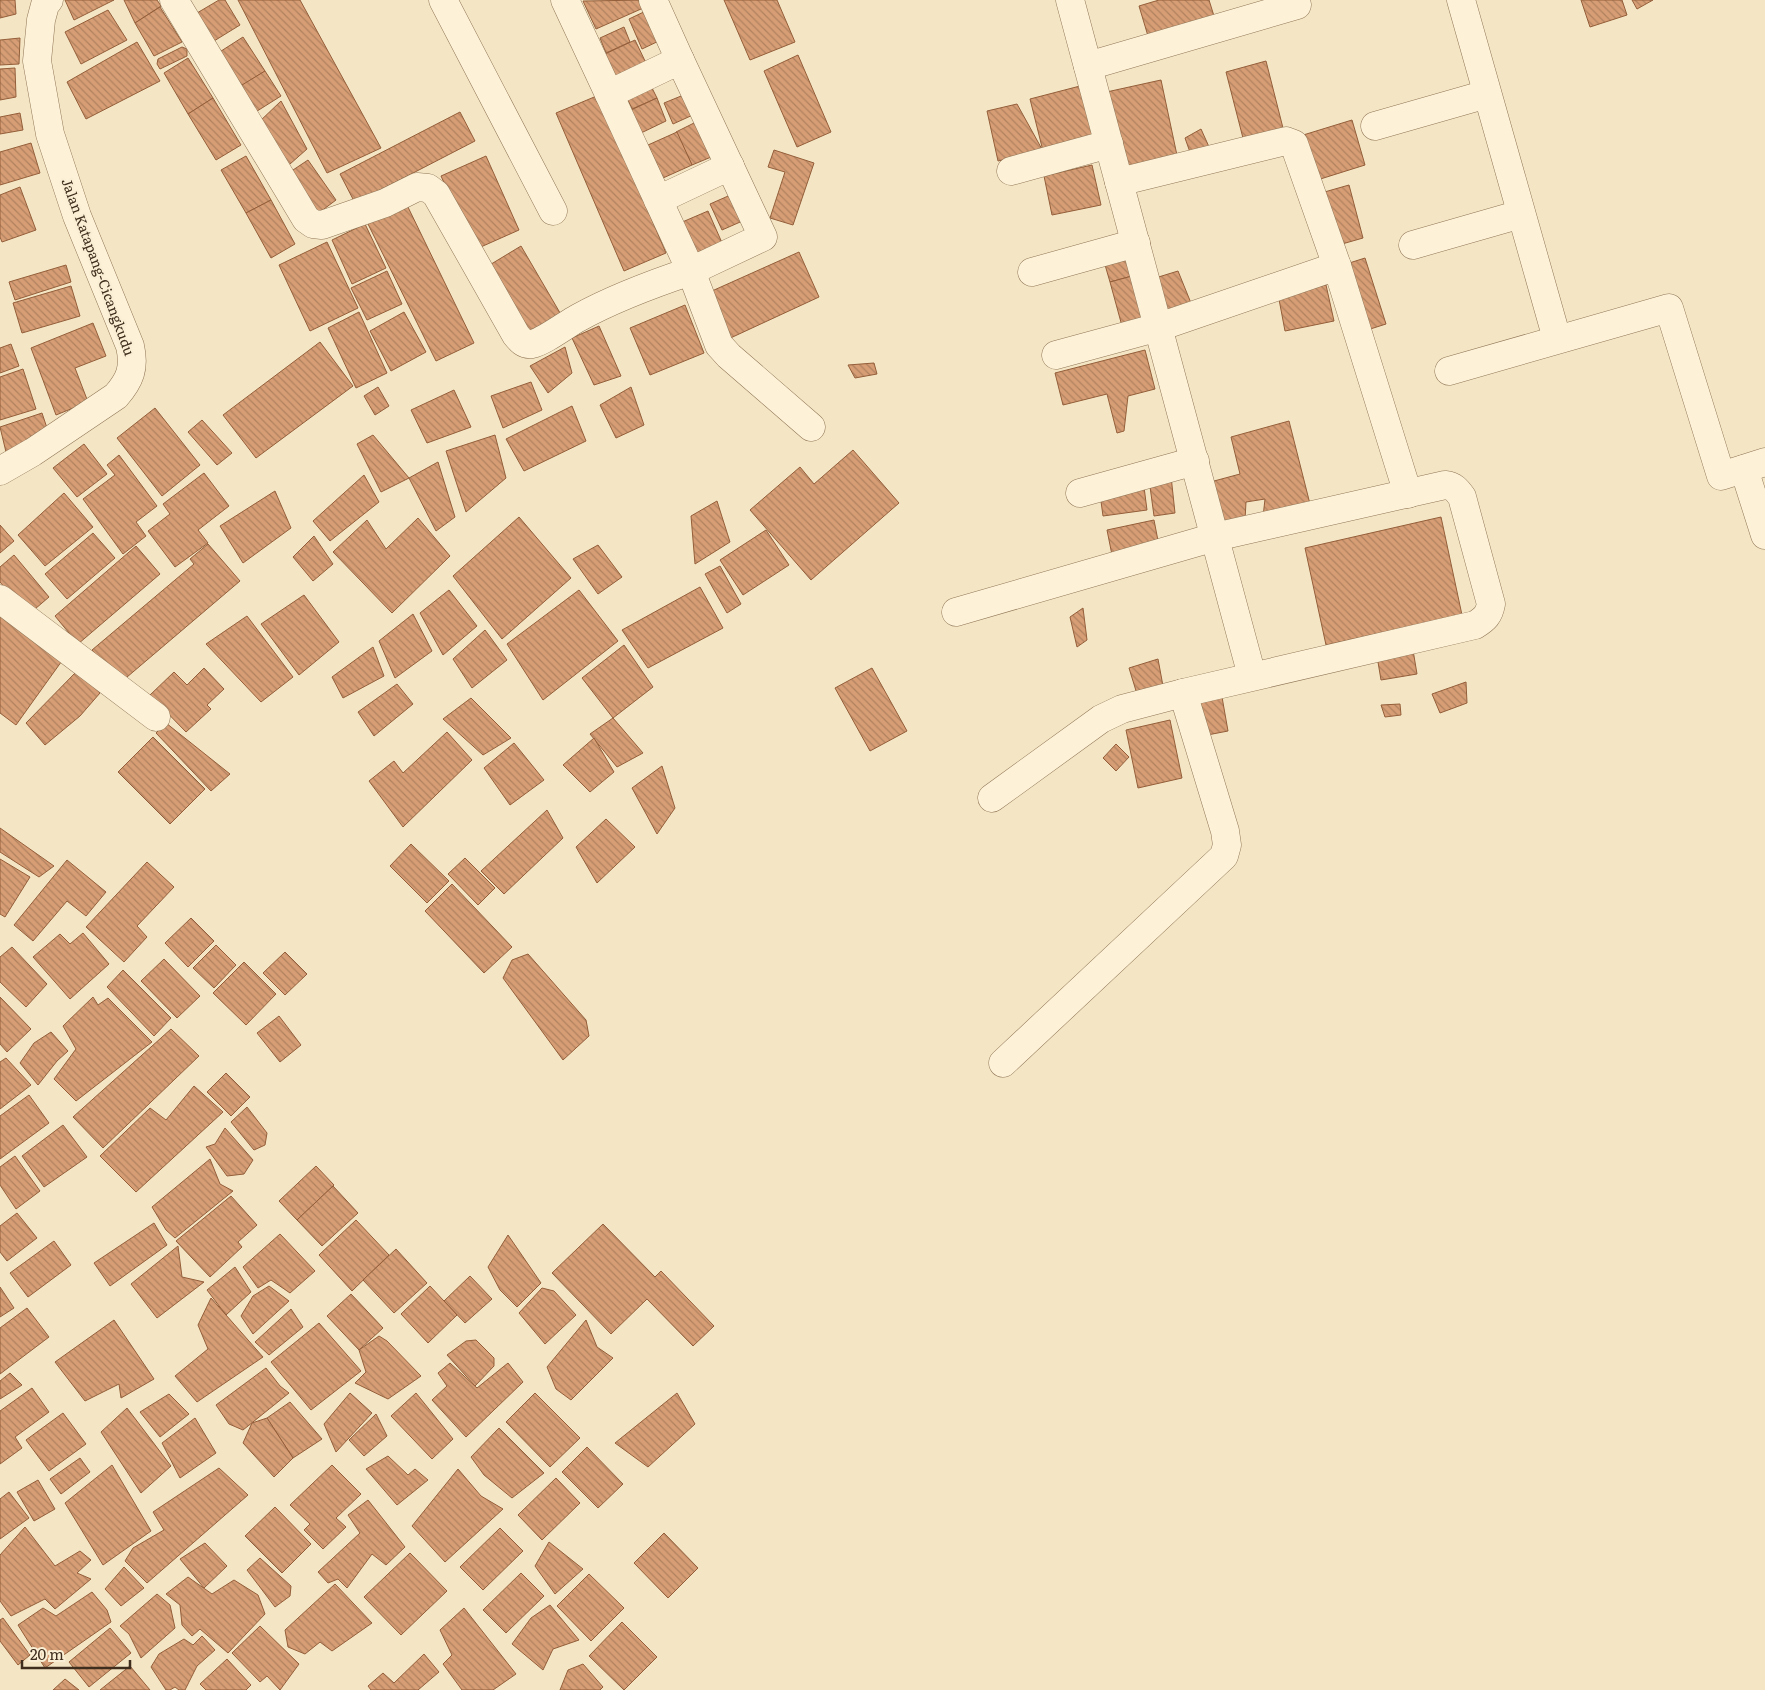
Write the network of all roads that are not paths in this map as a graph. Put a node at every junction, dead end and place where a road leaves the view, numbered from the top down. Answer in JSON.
{"nodes":[{"id":1,"x":50,"y":0,"type":"edge"},
{"id":2,"x":174,"y":0,"type":"edge"},
{"id":3,"x":443,"y":0,"type":"edge"},
{"id":4,"x":565,"y":0,"type":"edge"},
{"id":5,"x":652,"y":0,"type":"edge"},
{"id":6,"x":1070,"y":0,"type":"edge"},
{"id":7,"x":1461,"y":0,"type":"edge"},
{"id":8,"x":1297,"y":6,"type":"dead end"},
{"id":9,"x":680,"y":60,"type":"junction"},
{"id":10,"x":1088,"y":66,"type":"junction"},
{"id":11,"x":609,"y":94,"type":"junction"},
{"id":12,"x":1487,"y":94,"type":"junction"},
{"id":13,"x":1375,"y":126,"type":"dead end"},
{"id":14,"x":1109,"y":144,"type":"junction"},
{"id":15,"x":730,"y":166,"type":"junction"},
{"id":16,"x":1011,"y":171,"type":"dead end"},
{"id":17,"x":1119,"y":182,"type":"junction"},
{"id":18,"x":658,"y":200,"type":"junction"},
{"id":19,"x":553,"y":212,"type":"dead end"},
{"id":20,"x":1521,"y":214,"type":"junction"},
{"id":21,"x":1136,"y":243,"type":"junction"},
{"id":22,"x":1413,"y":245,"type":"dead end"},
{"id":23,"x":1337,"y":266,"type":"junction"},
{"id":24,"x":691,"y":271,"type":"junction"},
{"id":25,"x":1032,"y":272,"type":"dead end"},
{"id":26,"x":1159,"y":327,"type":"junction"},
{"id":27,"x":1557,"y":340,"type":"junction"},
{"id":28,"x":1056,"y":355,"type":"dead end"},
{"id":29,"x":1449,"y":371,"type":"dead end"},
{"id":30,"x":811,"y":427,"type":"dead end"},
{"id":31,"x":1195,"y":461,"type":"junction"},
{"id":32,"x":1755,"y":466,"type":"edge"},
{"id":33,"x":0,"y":471,"type":"edge"},
{"id":34,"x":1080,"y":493,"type":"dead end"},
{"id":35,"x":1408,"y":494,"type":"junction"},
{"id":36,"x":1765,"y":535,"type":"edge"},
{"id":37,"x":1215,"y":537,"type":"junction"},
{"id":38,"x":0,"y":599,"type":"edge"},
{"id":39,"x":956,"y":612,"type":"dead end"},
{"id":40,"x":1252,"y":676,"type":"junction"},
{"id":41,"x":1183,"y":693,"type":"junction"},
{"id":42,"x":156,"y":716,"type":"dead end"},
{"id":43,"x":992,"y":798,"type":"dead end"},
{"id":44,"x":1003,"y":1063,"type":"dead end"}],
"edges":[{"from":1,"to":33,"type":"street","name":"Jalan Katapang-Cicangkudu"},
{"from":2,"to":24,"type":"street"},
{"from":3,"to":19,"type":"street"},
{"from":4,"to":11,"type":"street"},
{"from":5,"to":9,"type":"street"},
{"from":6,"to":10,"type":"street"},
{"from":7,"to":12,"type":"street"},
{"from":8,"to":10,"type":"street"},
{"from":9,"to":11,"type":"street"},
{"from":9,"to":15,"type":"street"},
{"from":10,"to":14,"type":"street"},
{"from":11,"to":18,"type":"street"},
{"from":12,"to":13,"type":"street"},
{"from":12,"to":20,"type":"street"},
{"from":14,"to":16,"type":"street"},
{"from":14,"to":17,"type":"street"},
{"from":15,"to":18,"type":"street"},
{"from":15,"to":24,"type":"street"},
{"from":17,"to":21,"type":"street"},
{"from":17,"to":23,"type":"street"},
{"from":18,"to":24,"type":"street"},
{"from":20,"to":22,"type":"street"},
{"from":20,"to":27,"type":"street"},
{"from":21,"to":25,"type":"street"},
{"from":21,"to":26,"type":"street"},
{"from":23,"to":26,"type":"street"},
{"from":23,"to":35,"type":"street"},
{"from":24,"to":30,"type":"street"},
{"from":26,"to":28,"type":"street"},
{"from":26,"to":31,"type":"street"},
{"from":27,"to":29,"type":"street"},
{"from":27,"to":32,"type":"street"},
{"from":31,"to":34,"type":"street"},
{"from":31,"to":37,"type":"street"},
{"from":32,"to":36,"type":"street"},
{"from":35,"to":37,"type":"street"},
{"from":35,"to":40,"type":"street"},
{"from":37,"to":39,"type":"street"},
{"from":37,"to":40,"type":"street"},
{"from":38,"to":42,"type":"street"},
{"from":40,"to":41,"type":"street"},
{"from":41,"to":43,"type":"street"},
{"from":41,"to":44,"type":"street"}]}
